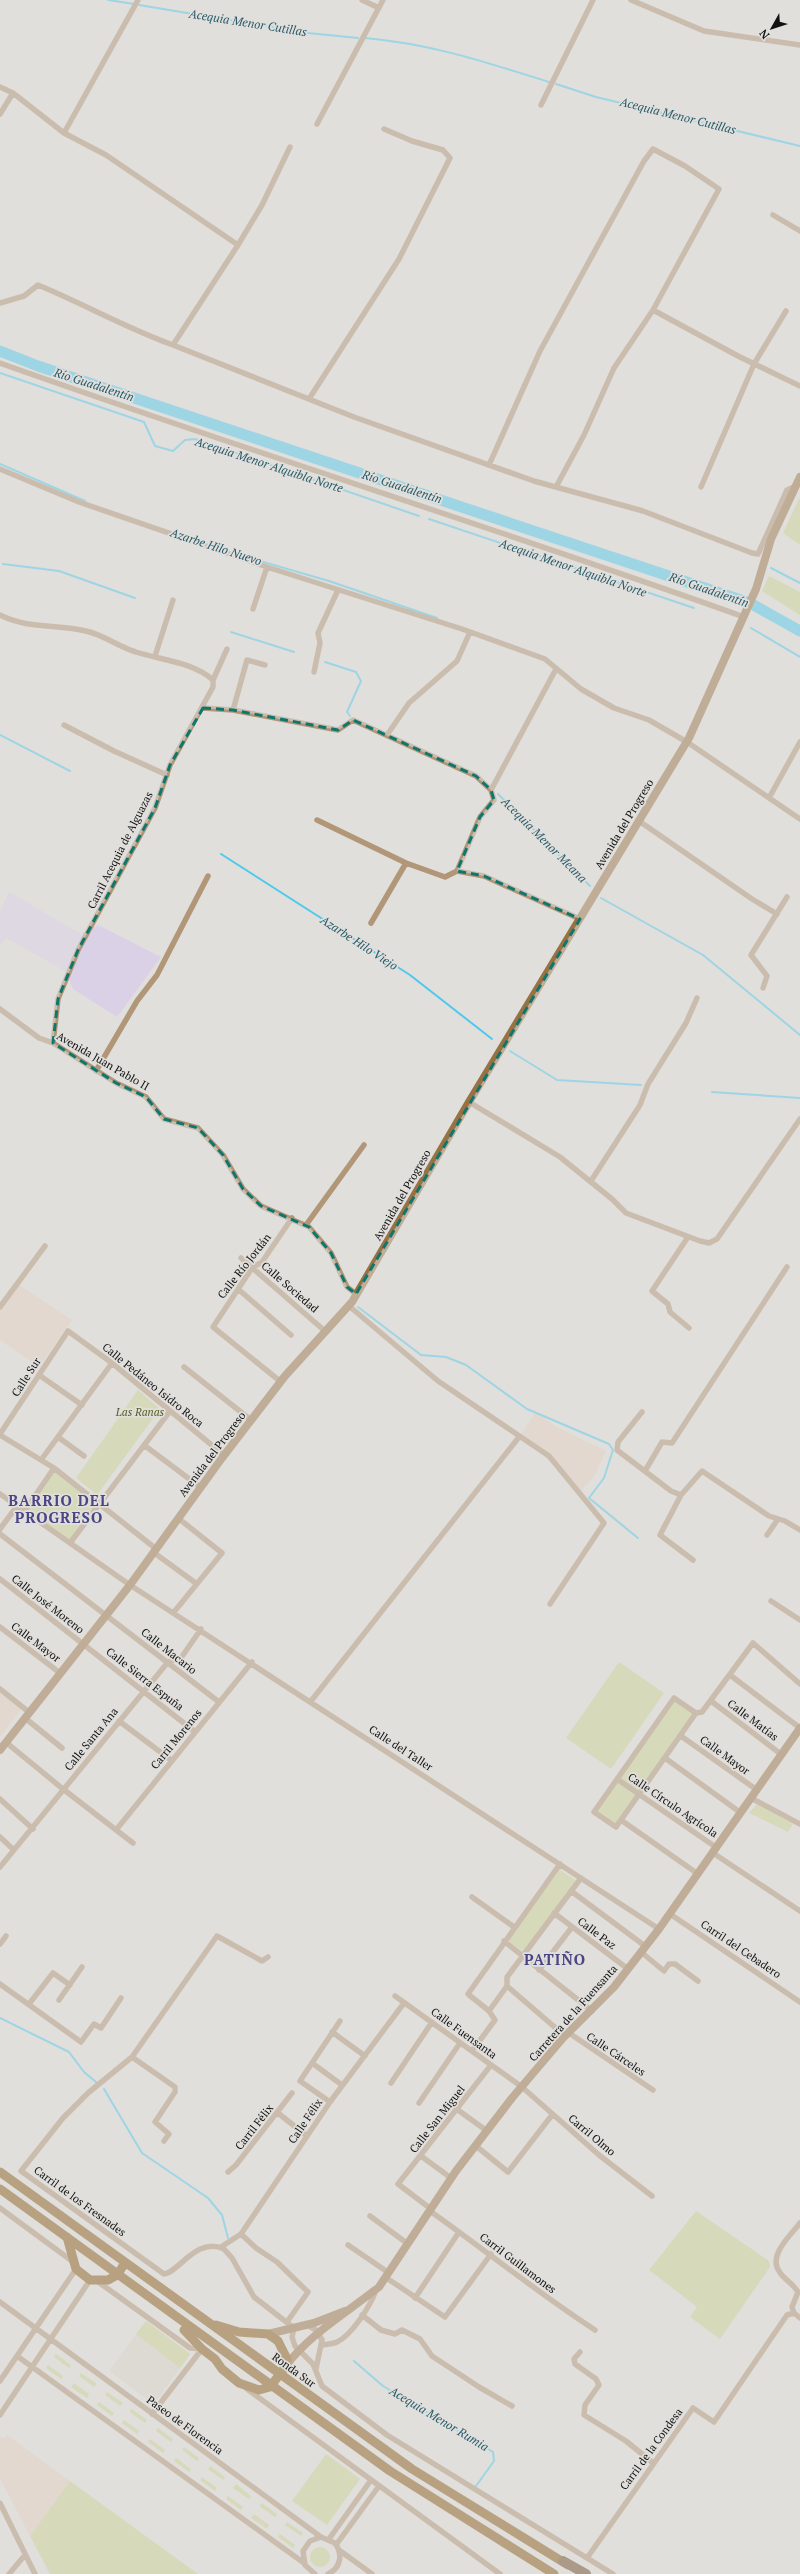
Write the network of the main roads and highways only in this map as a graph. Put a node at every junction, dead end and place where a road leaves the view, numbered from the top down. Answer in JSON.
{"nodes":[{"id":1,"x":800,"y":477,"type":"edge"},
{"id":2,"x":800,"y":1728,"type":"edge"},
{"id":3,"x":0,"y":1750,"type":"edge"},
{"id":4,"x":0,"y":2172,"type":"edge"},
{"id":5,"x":0,"y":2189,"type":"edge"},
{"id":6,"x":67,"y":2237,"type":"junction"},
{"id":7,"x":126,"y":2263,"type":"junction"},
{"id":8,"x":117,"y":2274,"type":"junction"},
{"id":9,"x":154,"y":2302,"type":"junction"},
{"id":10,"x":354,"y":2307,"type":"junction"},
{"id":11,"x":206,"y":2321,"type":"junction"},
{"id":12,"x":268,"y":2334,"type":"junction"},
{"id":13,"x":233,"y":2341,"type":"junction"},
{"id":14,"x":221,"y":2350,"type":"junction"},
{"id":15,"x":215,"y":2359,"type":"junction"},
{"id":16,"x":286,"y":2366,"type":"junction"},
{"id":17,"x":279,"y":2375,"type":"junction"},
{"id":18,"x":270,"y":2386,"type":"junction"},
{"id":19,"x":563,"y":2561,"type":"joint"},
{"id":20,"x":554,"y":2574,"type":"edge"},
{"id":21,"x":584,"y":2574,"type":"edge"}],
"edges":[{"from":1,"to":3,"type":"main road","name":"Avenida del Progreso"},
{"from":2,"to":10,"type":"main road","name":"Carretera de la Fuensanta"},
{"from":4,"to":7,"type":"main road","name":"Ronda Sur"},
{"from":5,"to":6,"type":"main road"},
{"from":6,"to":8,"type":"main road"},
{"from":6,"to":8,"type":"main road"},
{"from":7,"to":8,"type":"main road"},
{"from":7,"to":11,"type":"main road","name":"Ronda Sur"},
{"from":8,"to":9,"type":"main road"},
{"from":9,"to":14,"type":"main road"},
{"from":9,"to":15,"type":"main road"},
{"from":10,"to":12,"type":"main road","name":"Carretera de la Fuensanta"},
{"from":10,"to":16,"type":"main road","name":"Carretera de la Fuensanta"},
{"from":11,"to":12,"type":"main road"},
{"from":11,"to":13,"type":"main road","name":"Ronda Sur"},
{"from":12,"to":13,"type":"main road"},
{"from":12,"to":16,"type":"main road"},
{"from":13,"to":14,"type":"main road"},
{"from":13,"to":17,"type":"main road","name":"Ronda Sur"},
{"from":14,"to":15,"type":"main road"},
{"from":14,"to":18,"type":"main road"},
{"from":15,"to":18,"type":"main road"},
{"from":16,"to":17,"type":"main road"},
{"from":17,"to":18,"type":"main road"},
{"from":17,"to":19,"type":"main road","name":"Ronda Sur"},
{"from":18,"to":20,"type":"main road"},
{"from":19,"to":21,"type":"highway"}]}
